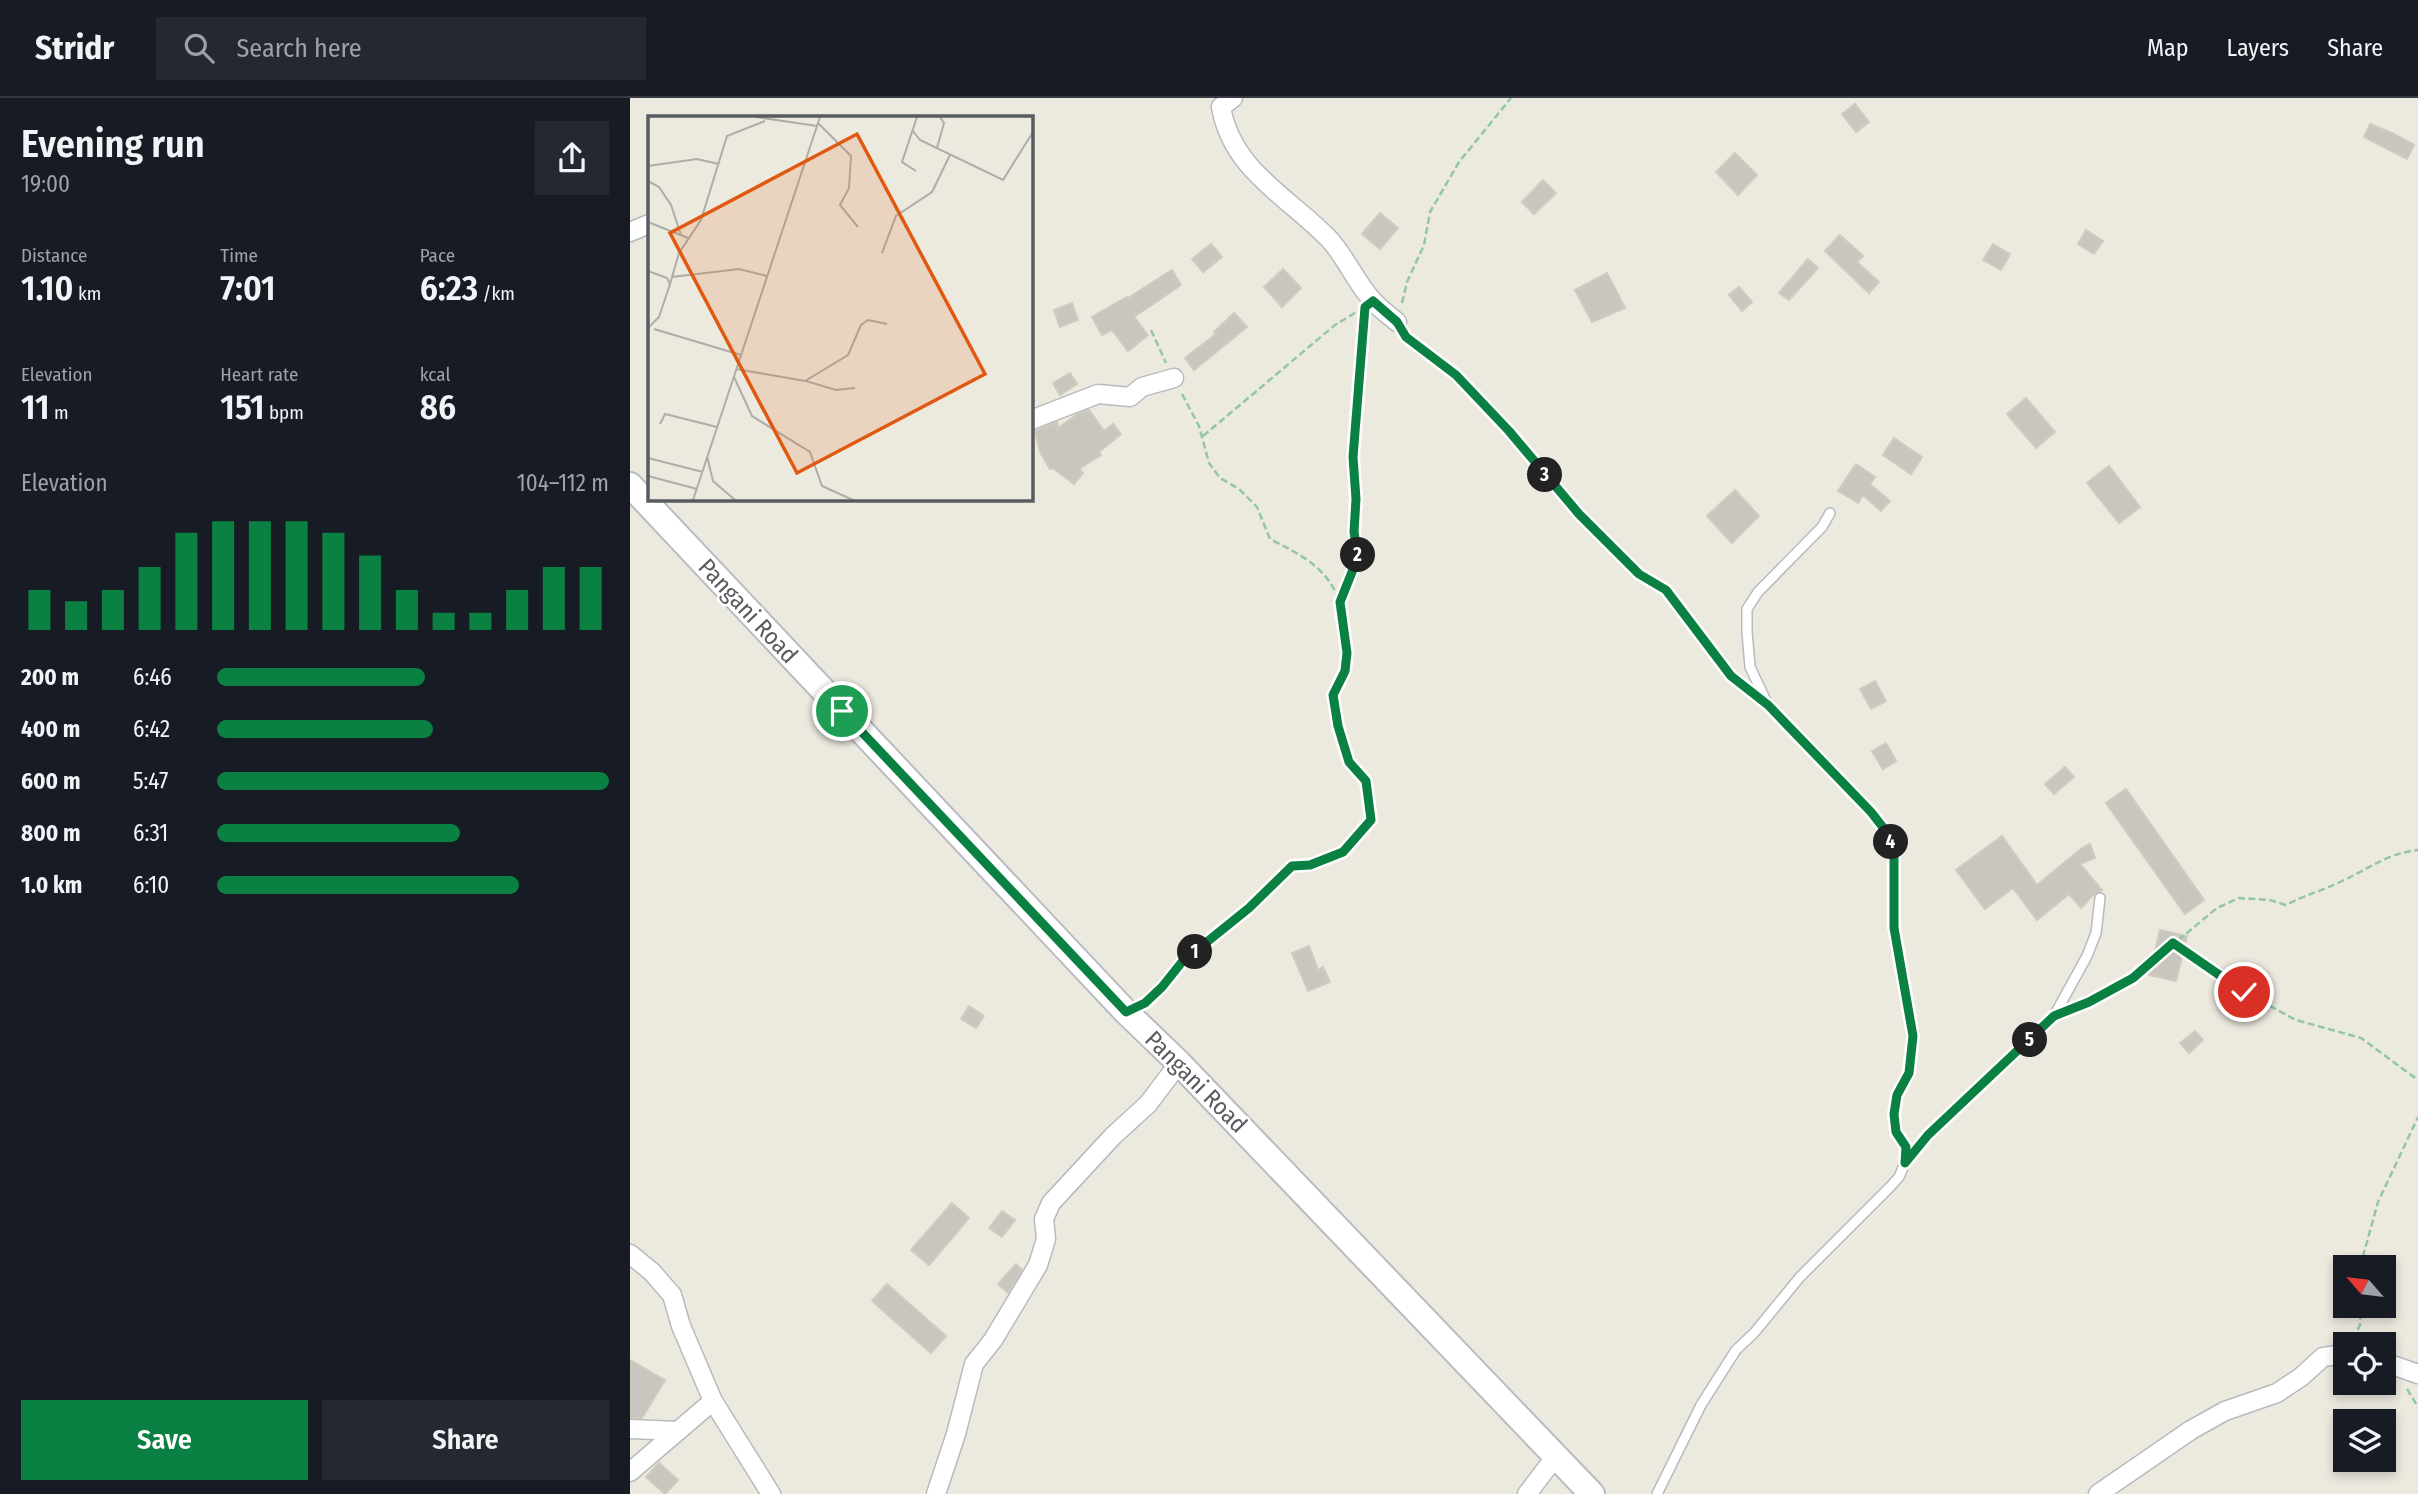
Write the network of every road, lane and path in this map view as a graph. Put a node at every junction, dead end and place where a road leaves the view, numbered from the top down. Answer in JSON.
{"nodes":[{"id":1,"x":1233,"y":98,"type":"edge"},
{"id":2,"x":1511,"y":98,"type":"edge"},
{"id":3,"x":648,"y":224,"type":"edge"},
{"id":4,"x":630,"y":232,"type":"edge"},
{"id":5,"x":1369,"y":304,"type":"junction"},
{"id":6,"x":1397,"y":322,"type":"junction"},
{"id":7,"x":1151,"y":330,"type":"dead end"},
{"id":8,"x":1174,"y":378,"type":"junction"},
{"id":9,"x":1032,"y":420,"type":"edge"},
{"id":10,"x":1203,"y":437,"type":"junction"},
{"id":11,"x":630,"y":485,"type":"edge"},
{"id":12,"x":1829,"y":513,"type":"dead end"},
{"id":13,"x":1340,"y":602,"type":"junction"},
{"id":14,"x":1768,"y":705,"type":"junction"},
{"id":15,"x":2418,"y":850,"type":"edge"},
{"id":16,"x":2101,"y":898,"type":"dead end"},
{"id":17,"x":2173,"y":943,"type":"junction"},
{"id":18,"x":1126,"y":1012,"type":"junction"},
{"id":19,"x":2054,"y":1016,"type":"junction"},
{"id":20,"x":1179,"y":1063,"type":"junction"},
{"id":21,"x":2418,"y":1080,"type":"edge"},
{"id":22,"x":2418,"y":1117,"type":"edge"},
{"id":23,"x":1905,"y":1163,"type":"junction"},
{"id":24,"x":630,"y":1254,"type":"edge"},
{"id":25,"x":2363,"y":1255,"type":"edge"},
{"id":26,"x":2333,"y":1356,"type":"edge"},
{"id":27,"x":2396,"y":1366,"type":"edge"},
{"id":28,"x":2418,"y":1374,"type":"edge"},
{"id":29,"x":713,"y":1401,"type":"junction"},
{"id":30,"x":630,"y":1429,"type":"edge"},
{"id":31,"x":678,"y":1431,"type":"junction"},
{"id":32,"x":1556,"y":1456,"type":"junction"},
{"id":33,"x":630,"y":1472,"type":"edge"},
{"id":34,"x":771,"y":1494,"type":"edge"},
{"id":35,"x":936,"y":1494,"type":"edge"},
{"id":36,"x":1527,"y":1494,"type":"edge"},
{"id":37,"x":1592,"y":1494,"type":"edge"},
{"id":38,"x":1657,"y":1494,"type":"edge"},
{"id":39,"x":2098,"y":1494,"type":"edge"}],
"edges":[{"from":1,"to":5,"type":"street"},
{"from":2,"to":6,"type":"path"},
{"from":3,"to":4,"type":"street"},
{"from":5,"to":6,"type":"street"},
{"from":5,"to":10,"type":"path"},
{"from":5,"to":13,"type":"path"},
{"from":6,"to":14,"type":"path"},
{"from":7,"to":8,"type":"path"},
{"from":8,"to":9,"type":"street"},
{"from":8,"to":10,"type":"path"},
{"from":10,"to":13,"type":"path"},
{"from":11,"to":18,"type":"main road","name":"Pangani Road"},
{"from":12,"to":14,"type":"lane"},
{"from":13,"to":18,"type":"path"},
{"from":14,"to":23,"type":"lane"},
{"from":15,"to":17,"type":"path"},
{"from":16,"to":19,"type":"lane"},
{"from":17,"to":19,"type":"path"},
{"from":17,"to":21,"type":"path"},
{"from":18,"to":20,"type":"main road","name":"Pangani Road"},
{"from":19,"to":23,"type":"lane"},
{"from":20,"to":32,"type":"main road","name":"Pangani Road"},
{"from":20,"to":35,"type":"street"},
{"from":22,"to":25,"type":"path"},
{"from":23,"to":38,"type":"lane"},
{"from":24,"to":29,"type":"street"},
{"from":26,"to":39,"type":"street"},
{"from":27,"to":28,"type":"street"},
{"from":29,"to":31,"type":"street"},
{"from":29,"to":34,"type":"street"},
{"from":30,"to":31,"type":"street"},
{"from":31,"to":33,"type":"street"},
{"from":32,"to":36,"type":"street"},
{"from":32,"to":37,"type":"main road","name":"Pangani Road"}]}
